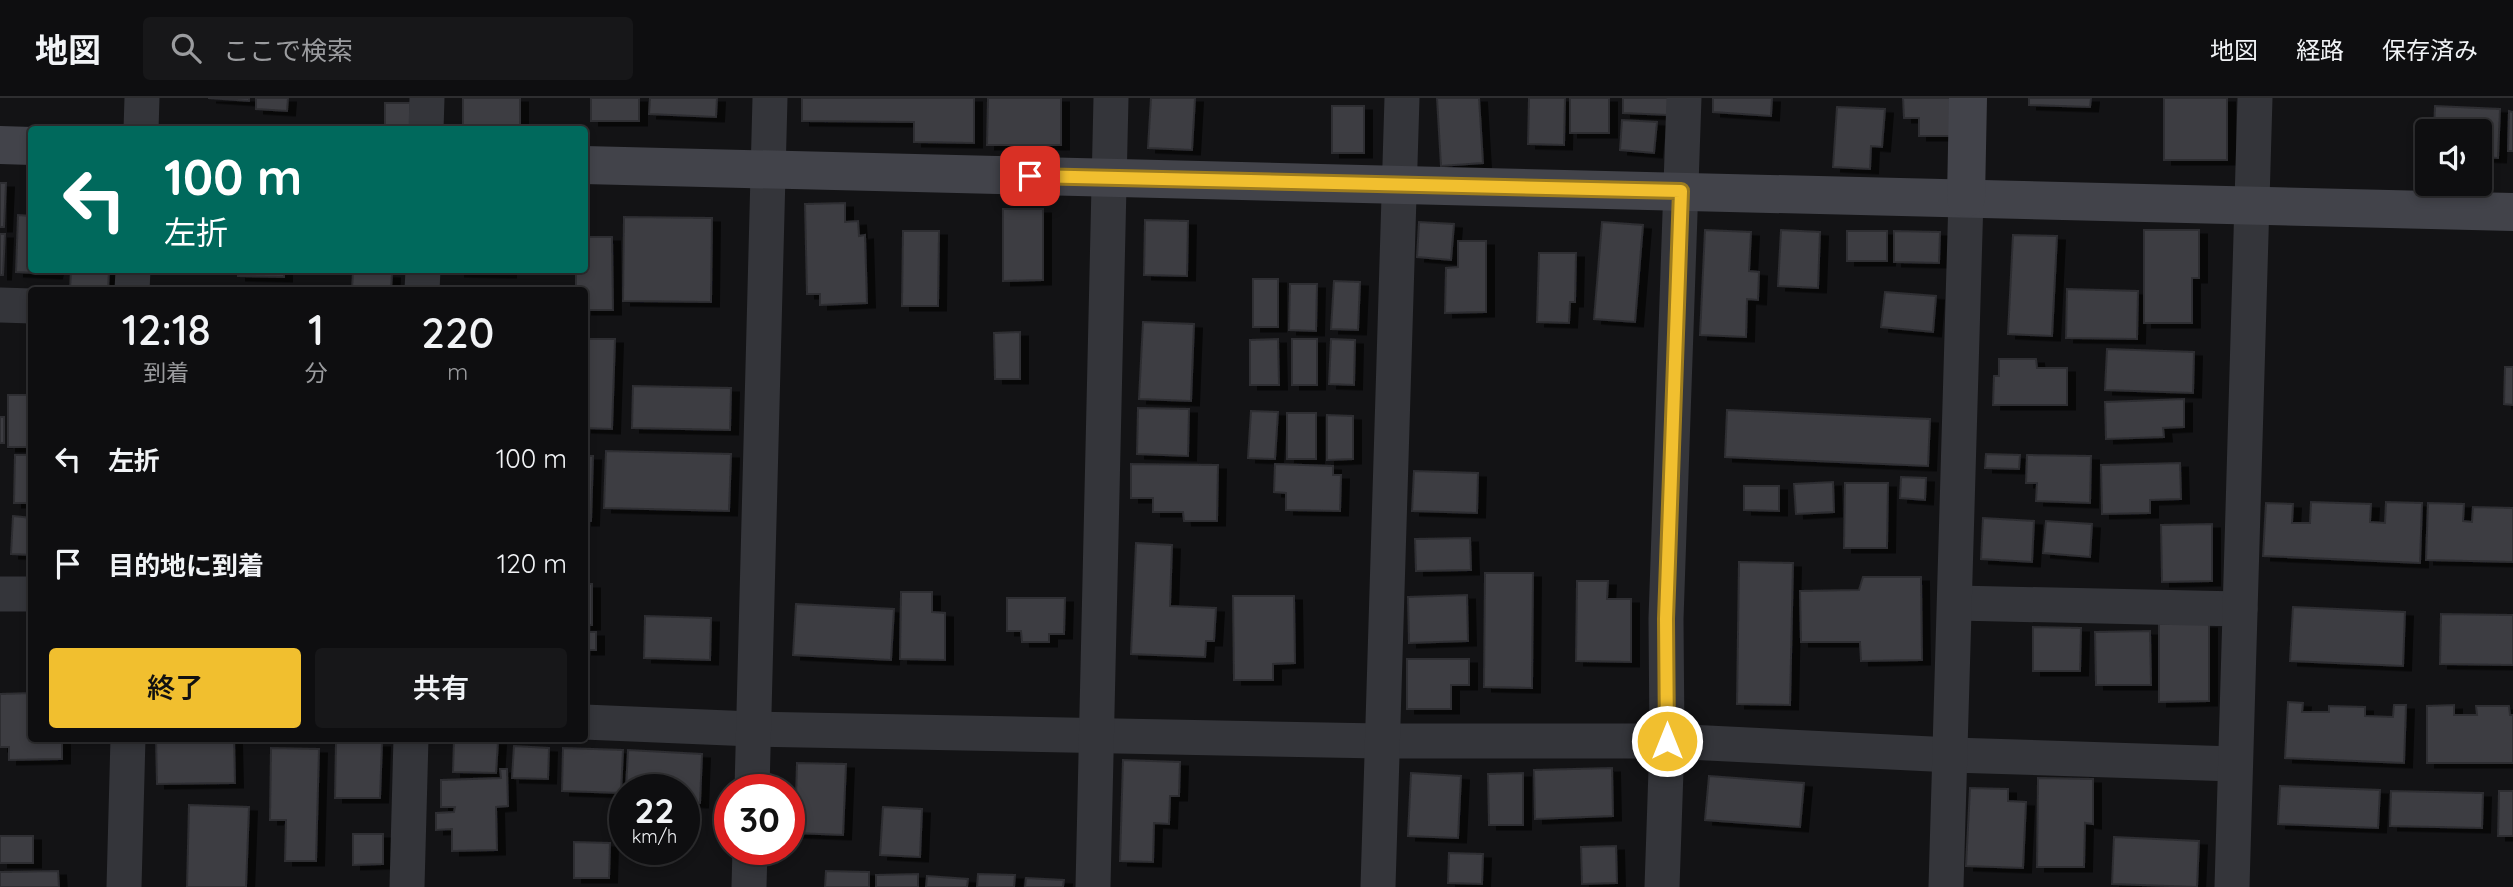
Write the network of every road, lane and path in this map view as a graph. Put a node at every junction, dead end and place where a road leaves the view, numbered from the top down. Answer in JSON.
{"nodes":[{"id":1,"x":142,"y":98,"type":"edge"},
{"id":2,"x":427,"y":98,"type":"edge"},
{"id":3,"x":771,"y":98,"type":"edge"},
{"id":4,"x":1111,"y":98,"type":"edge"},
{"id":5,"x":1402,"y":98,"type":"edge"},
{"id":6,"x":1684,"y":98,"type":"edge"},
{"id":7,"x":1968,"y":98,"type":"edge"},
{"id":8,"x":2255,"y":98,"type":"edge"},
{"id":9,"x":141,"y":126,"type":"edge"},
{"id":10,"x":426,"y":126,"type":"edge"},
{"id":11,"x":0,"y":145,"type":"edge"},
{"id":12,"x":28,"y":146,"type":"edge"},
{"id":13,"x":588,"y":165,"type":"edge"},
{"id":14,"x":769,"y":171,"type":"junction"},
{"id":15,"x":1109,"y":177,"type":"junction"},
{"id":16,"x":1400,"y":186,"type":"junction"},
{"id":17,"x":1681,"y":191,"type":"junction"},
{"id":18,"x":1966,"y":198,"type":"junction"},
{"id":19,"x":2252,"y":204,"type":"junction"},
{"id":20,"x":2513,"y":212,"type":"edge"},
{"id":21,"x":0,"y":305,"type":"edge"},
{"id":22,"x":28,"y":306,"type":"edge"},
{"id":23,"x":0,"y":594,"type":"edge"},
{"id":24,"x":28,"y":594,"type":"edge"},
{"id":25,"x":1956,"y":603,"type":"junction"},
{"id":26,"x":2240,"y":609,"type":"junction"},
{"id":27,"x":588,"y":722,"type":"edge"},
{"id":28,"x":753,"y":729,"type":"junction"},
{"id":29,"x":1097,"y":735,"type":"junction"},
{"id":30,"x":1381,"y":740,"type":"junction"},
{"id":31,"x":1667,"y":741,"type":"junction"},
{"id":32,"x":128,"y":742,"type":"edge"},
{"id":33,"x":411,"y":742,"type":"edge"},
{"id":34,"x":1952,"y":755,"type":"junction"},
{"id":35,"x":2235,"y":764,"type":"junction"},
{"id":36,"x":752,"y":774,"type":"edge"},
{"id":37,"x":750,"y":865,"type":"edge"},
{"id":38,"x":124,"y":887,"type":"edge"},
{"id":39,"x":407,"y":887,"type":"edge"},
{"id":40,"x":749,"y":887,"type":"edge"},
{"id":41,"x":1093,"y":887,"type":"edge"},
{"id":42,"x":1378,"y":887,"type":"edge"},
{"id":43,"x":1662,"y":887,"type":"edge"},
{"id":44,"x":1947,"y":887,"type":"edge"},
{"id":45,"x":2232,"y":887,"type":"edge"}],
"edges":[{"from":1,"to":9,"type":"street"},
{"from":2,"to":10,"type":"street"},
{"from":3,"to":14,"type":"street"},
{"from":4,"to":15,"type":"street"},
{"from":5,"to":16,"type":"street"},
{"from":6,"to":17,"type":"street"},
{"from":7,"to":18,"type":"street"},
{"from":8,"to":19,"type":"street"},
{"from":11,"to":12,"type":"street"},
{"from":13,"to":14,"type":"street"},
{"from":14,"to":15,"type":"street"},
{"from":14,"to":28,"type":"street"},
{"from":15,"to":16,"type":"street"},
{"from":15,"to":29,"type":"street"},
{"from":16,"to":17,"type":"street"},
{"from":16,"to":30,"type":"street"},
{"from":17,"to":18,"type":"street"},
{"from":17,"to":31,"type":"street"},
{"from":18,"to":19,"type":"street"},
{"from":18,"to":25,"type":"street"},
{"from":19,"to":20,"type":"street"},
{"from":19,"to":26,"type":"street"},
{"from":21,"to":22,"type":"street"},
{"from":23,"to":24,"type":"street"},
{"from":25,"to":26,"type":"street"},
{"from":25,"to":34,"type":"street"},
{"from":26,"to":35,"type":"street"},
{"from":27,"to":28,"type":"street"},
{"from":28,"to":29,"type":"street"},
{"from":28,"to":36,"type":"street"},
{"from":29,"to":30,"type":"street"},
{"from":29,"to":41,"type":"street"},
{"from":30,"to":31,"type":"street"},
{"from":30,"to":42,"type":"street"},
{"from":31,"to":34,"type":"street"},
{"from":31,"to":43,"type":"street"},
{"from":32,"to":38,"type":"street"},
{"from":33,"to":39,"type":"street"},
{"from":34,"to":35,"type":"street"},
{"from":34,"to":44,"type":"street"},
{"from":35,"to":45,"type":"street"},
{"from":37,"to":40,"type":"street"}]}
